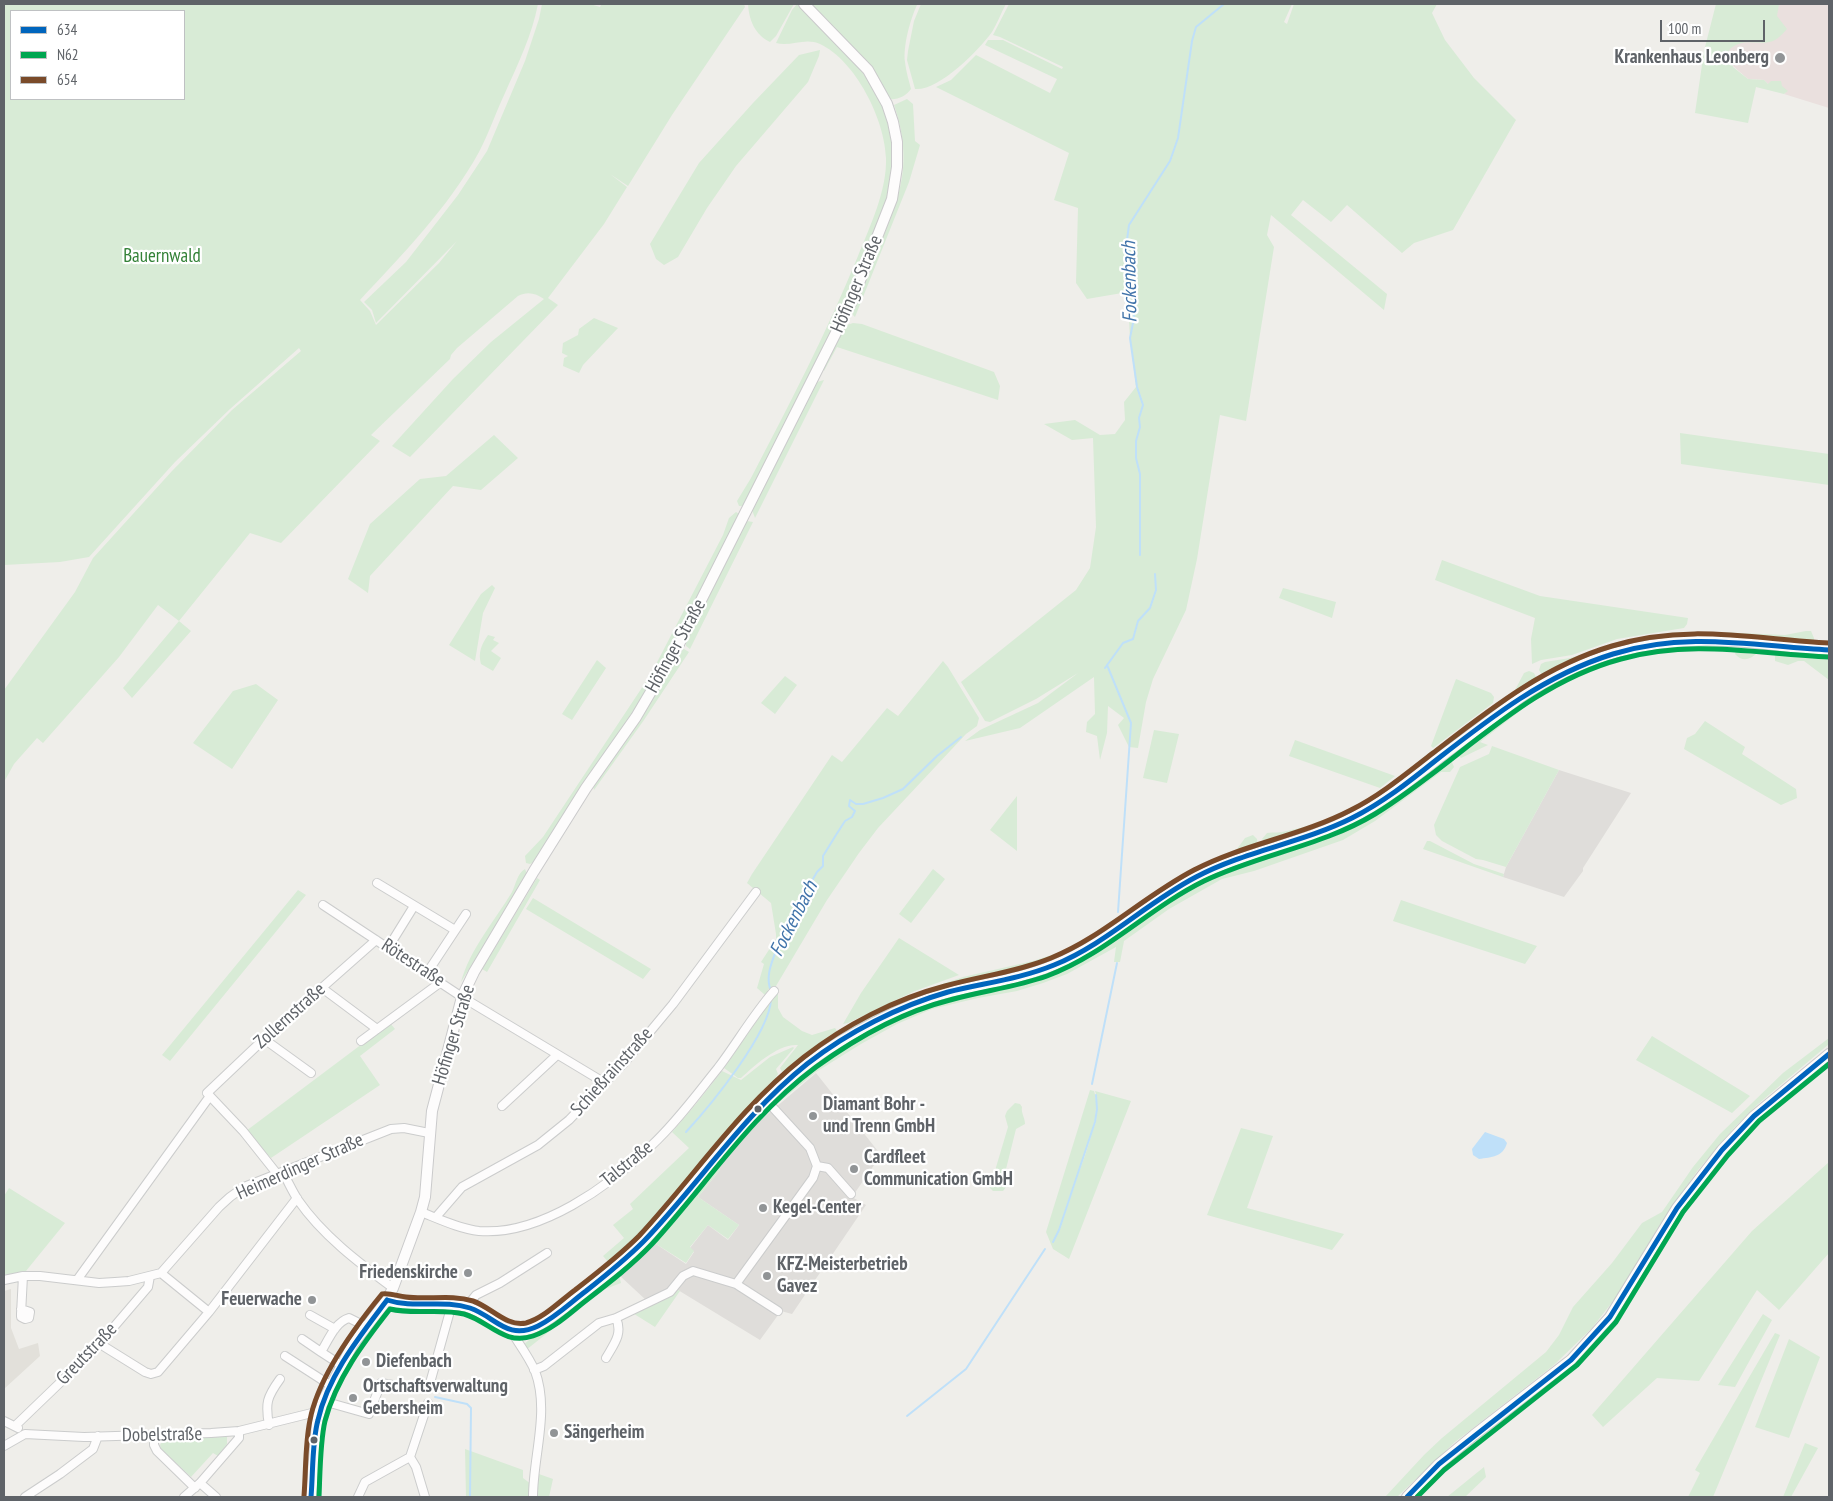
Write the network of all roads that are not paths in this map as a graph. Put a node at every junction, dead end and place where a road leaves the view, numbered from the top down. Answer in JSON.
{"nodes":[{"id":1,"x":804,"y":4,"type":"edge"},
{"id":2,"x":1829,"y":650,"type":"edge"},
{"id":3,"x":377,"y":883,"type":"dead end"},
{"id":4,"x":756,"y":892,"type":"dead end"},
{"id":5,"x":323,"y":905,"type":"dead end"},
{"id":6,"x":414,"y":906,"type":"junction"},
{"id":7,"x":466,"y":914,"type":"dead end"},
{"id":8,"x":455,"y":930,"type":"junction"},
{"id":9,"x":376,"y":940,"type":"junction"},
{"id":10,"x":388,"y":948,"type":"junction"},
{"id":11,"x":428,"y":973,"type":"junction"},
{"id":12,"x":441,"y":982,"type":"junction"},
{"id":13,"x":322,"y":988,"type":"junction"},
{"id":14,"x":771,"y":994,"type":"dead end"},
{"id":15,"x":462,"y":997,"type":"junction"},
{"id":16,"x":377,"y":1029,"type":"junction"},
{"id":17,"x":264,"y":1039,"type":"junction"},
{"id":18,"x":361,"y":1041,"type":"dead end"},
{"id":19,"x":557,"y":1054,"type":"junction"},
{"id":20,"x":1829,"y":1054,"type":"edge"},
{"id":21,"x":311,"y":1073,"type":"dead end"},
{"id":22,"x":605,"y":1083,"type":"junction"},
{"id":23,"x":208,"y":1094,"type":"junction"},
{"id":24,"x":766,"y":1100,"type":"junction"},
{"id":25,"x":502,"y":1106,"type":"dead end"},
{"id":26,"x":429,"y":1133,"type":"junction"},
{"id":27,"x":817,"y":1166,"type":"junction"},
{"id":28,"x":280,"y":1174,"type":"junction"},
{"id":29,"x":852,"y":1194,"type":"dead end"},
{"id":30,"x":297,"y":1198,"type":"junction"},
{"id":31,"x":421,"y":1212,"type":"junction"},
{"id":32,"x":436,"y":1218,"type":"junction"},
{"id":33,"x":547,"y":1253,"type":"dead end"},
{"id":34,"x":161,"y":1273,"type":"junction"},
{"id":35,"x":23,"y":1276,"type":"junction"},
{"id":36,"x":150,"y":1276,"type":"junction"},
{"id":37,"x":4,"y":1280,"type":"edge"},
{"id":38,"x":77,"y":1280,"type":"junction"},
{"id":39,"x":736,"y":1284,"type":"junction"},
{"id":40,"x":393,"y":1288,"type":"junction"},
{"id":41,"x":387,"y":1300,"type":"junction"},
{"id":42,"x":452,"y":1304,"type":"junction"},
{"id":43,"x":466,"y":1306,"type":"junction"},
{"id":44,"x":21,"y":1310,"type":"dead end"},
{"id":45,"x":778,"y":1311,"type":"dead end"},
{"id":46,"x":210,"y":1312,"type":"junction"},
{"id":47,"x":310,"y":1315,"type":"dead end"},
{"id":48,"x":616,"y":1318,"type":"junction"},
{"id":49,"x":365,"y":1326,"type":"junction"},
{"id":50,"x":335,"y":1329,"type":"junction"},
{"id":51,"x":511,"y":1331,"type":"junction"},
{"id":52,"x":302,"y":1339,"type":"dead end"},
{"id":53,"x":100,"y":1344,"type":"junction"},
{"id":54,"x":321,"y":1352,"type":"junction"},
{"id":55,"x":285,"y":1356,"type":"dead end"},
{"id":56,"x":606,"y":1358,"type":"dead end"},
{"id":57,"x":341,"y":1365,"type":"junction"},
{"id":58,"x":534,"y":1370,"type":"junction"},
{"id":59,"x":280,"y":1378,"type":"dead end"},
{"id":60,"x":430,"y":1383,"type":"dead end"},
{"id":61,"x":330,"y":1385,"type":"junction"},
{"id":62,"x":416,"y":1389,"type":"dead end"},
{"id":63,"x":323,"y":1400,"type":"junction"},
{"id":64,"x":428,"y":1403,"type":"dead end"},
{"id":65,"x":320,"y":1411,"type":"junction"},
{"id":66,"x":4,"y":1421,"type":"edge"},
{"id":67,"x":269,"y":1425,"type":"junction"},
{"id":68,"x":15,"y":1426,"type":"junction"},
{"id":69,"x":239,"y":1431,"type":"junction"},
{"id":70,"x":24,"y":1434,"type":"junction"},
{"id":71,"x":154,"y":1434,"type":"junction"},
{"id":72,"x":98,"y":1436,"type":"junction"},
{"id":73,"x":4,"y":1446,"type":"edge"},
{"id":74,"x":410,"y":1457,"type":"junction"},
{"id":75,"x":197,"y":1486,"type":"junction"},
{"id":76,"x":33,"y":1495,"type":"edge"},
{"id":77,"x":25,"y":1497,"type":"edge"},
{"id":78,"x":184,"y":1497,"type":"edge"},
{"id":79,"x":216,"y":1497,"type":"edge"},
{"id":80,"x":311,"y":1497,"type":"edge"},
{"id":81,"x":358,"y":1497,"type":"edge"},
{"id":82,"x":425,"y":1497,"type":"edge"},
{"id":83,"x":533,"y":1497,"type":"edge"},
{"id":84,"x":1407,"y":1497,"type":"edge"}],
"edges":[{"from":1,"to":15,"type":"street","name":"Höfinger Straße"},
{"from":2,"to":24,"type":"street"},
{"from":3,"to":6,"type":"street"},
{"from":4,"to":22,"type":"street","name":"Schießrainstraße"},
{"from":5,"to":9,"type":"street","name":"Rötestraße"},
{"from":6,"to":8,"type":"street"},
{"from":6,"to":10,"type":"street"},
{"from":7,"to":8,"type":"street"},
{"from":8,"to":11,"type":"street"},
{"from":9,"to":10,"type":"street","name":"Rötestraße"},
{"from":9,"to":13,"type":"street","name":"Zollernstraße"},
{"from":10,"to":11,"type":"street","name":"Rötestraße"},
{"from":11,"to":12,"type":"street","name":"Rötestraße"},
{"from":12,"to":15,"type":"street","name":"Rötestraße"},
{"from":12,"to":16,"type":"street"},
{"from":13,"to":16,"type":"street"},
{"from":13,"to":17,"type":"street","name":"Zollernstraße"},
{"from":14,"to":32,"type":"street","name":"Talstraße"},
{"from":15,"to":19,"type":"street","name":"Rötestraße"},
{"from":15,"to":26,"type":"street","name":"Höfinger Straße"},
{"from":16,"to":18,"type":"street"},
{"from":17,"to":21,"type":"street"},
{"from":17,"to":23,"type":"street","name":"Zollernstraße"},
{"from":19,"to":22,"type":"street","name":"Rötestraße"},
{"from":19,"to":25,"type":"street"},
{"from":20,"to":84,"type":"street"},
{"from":22,"to":32,"type":"street","name":"Schießrainstraße"},
{"from":23,"to":28,"type":"street"},
{"from":23,"to":38,"type":"street","name":"Zollernstraße"},
{"from":24,"to":27,"type":"street"},
{"from":24,"to":51,"type":"street"},
{"from":26,"to":28,"type":"street","name":"Heimerdinger Straße"},
{"from":26,"to":31,"type":"street","name":"Höfinger Straße"},
{"from":27,"to":29,"type":"street"},
{"from":27,"to":39,"type":"street"},
{"from":28,"to":30,"type":"street"},
{"from":28,"to":34,"type":"street","name":"Heimerdinger Straße"},
{"from":30,"to":40,"type":"street"},
{"from":30,"to":46,"type":"street"},
{"from":31,"to":32,"type":"street","name":"Talstraße"},
{"from":31,"to":40,"type":"street","name":"Höfinger Straße"},
{"from":33,"to":43,"type":"street"},
{"from":34,"to":36,"type":"street"},
{"from":34,"to":46,"type":"street"},
{"from":35,"to":37,"type":"street"},
{"from":35,"to":38,"type":"street"},
{"from":35,"to":44,"type":"street"},
{"from":36,"to":38,"type":"street"},
{"from":36,"to":53,"type":"street","name":"Greutstraße"},
{"from":39,"to":45,"type":"street"},
{"from":39,"to":48,"type":"street"},
{"from":40,"to":41,"type":"street","name":"Höfinger Straße"},
{"from":41,"to":42,"type":"street"},
{"from":41,"to":49,"type":"street","name":"Höfinger Straße"},
{"from":42,"to":43,"type":"street"},
{"from":42,"to":60,"type":"street"},
{"from":43,"to":51,"type":"street"},
{"from":46,"to":53,"type":"street"},
{"from":47,"to":50,"type":"street"},
{"from":48,"to":56,"type":"street"},
{"from":48,"to":58,"type":"street"},
{"from":49,"to":50,"type":"street"},
{"from":49,"to":57,"type":"street","name":"Höfinger Straße"},
{"from":50,"to":54,"type":"street"},
{"from":51,"to":58,"type":"street"},
{"from":52,"to":54,"type":"street"},
{"from":53,"to":68,"type":"street","name":"Greutstraße"},
{"from":54,"to":57,"type":"street"},
{"from":55,"to":61,"type":"street"},
{"from":57,"to":61,"type":"street","name":"Höfinger Straße"},
{"from":58,"to":83,"type":"street"},
{"from":59,"to":67,"type":"street"},
{"from":61,"to":63,"type":"street","name":"Höfinger Straße"},
{"from":62,"to":63,"type":"street"},
{"from":63,"to":65,"type":"street","name":"Höfinger Straße"},
{"from":64,"to":74,"type":"street"},
{"from":65,"to":67,"type":"street","name":"Dobelstraße"},
{"from":65,"to":80,"type":"street","name":"Höfinger Straße"},
{"from":66,"to":68,"type":"street"},
{"from":67,"to":69,"type":"street","name":"Dobelstraße"},
{"from":68,"to":70,"type":"street"},
{"from":69,"to":71,"type":"street","name":"Dobelstraße"},
{"from":69,"to":75,"type":"street"},
{"from":70,"to":72,"type":"street","name":"Dobelstraße"},
{"from":70,"to":73,"type":"street"},
{"from":71,"to":72,"type":"street","name":"Dobelstraße"},
{"from":71,"to":75,"type":"street"},
{"from":72,"to":76,"type":"street"},
{"from":74,"to":81,"type":"street"},
{"from":74,"to":82,"type":"street"},
{"from":75,"to":78,"type":"street"},
{"from":75,"to":79,"type":"street"},
{"from":76,"to":77,"type":"street"}]}
